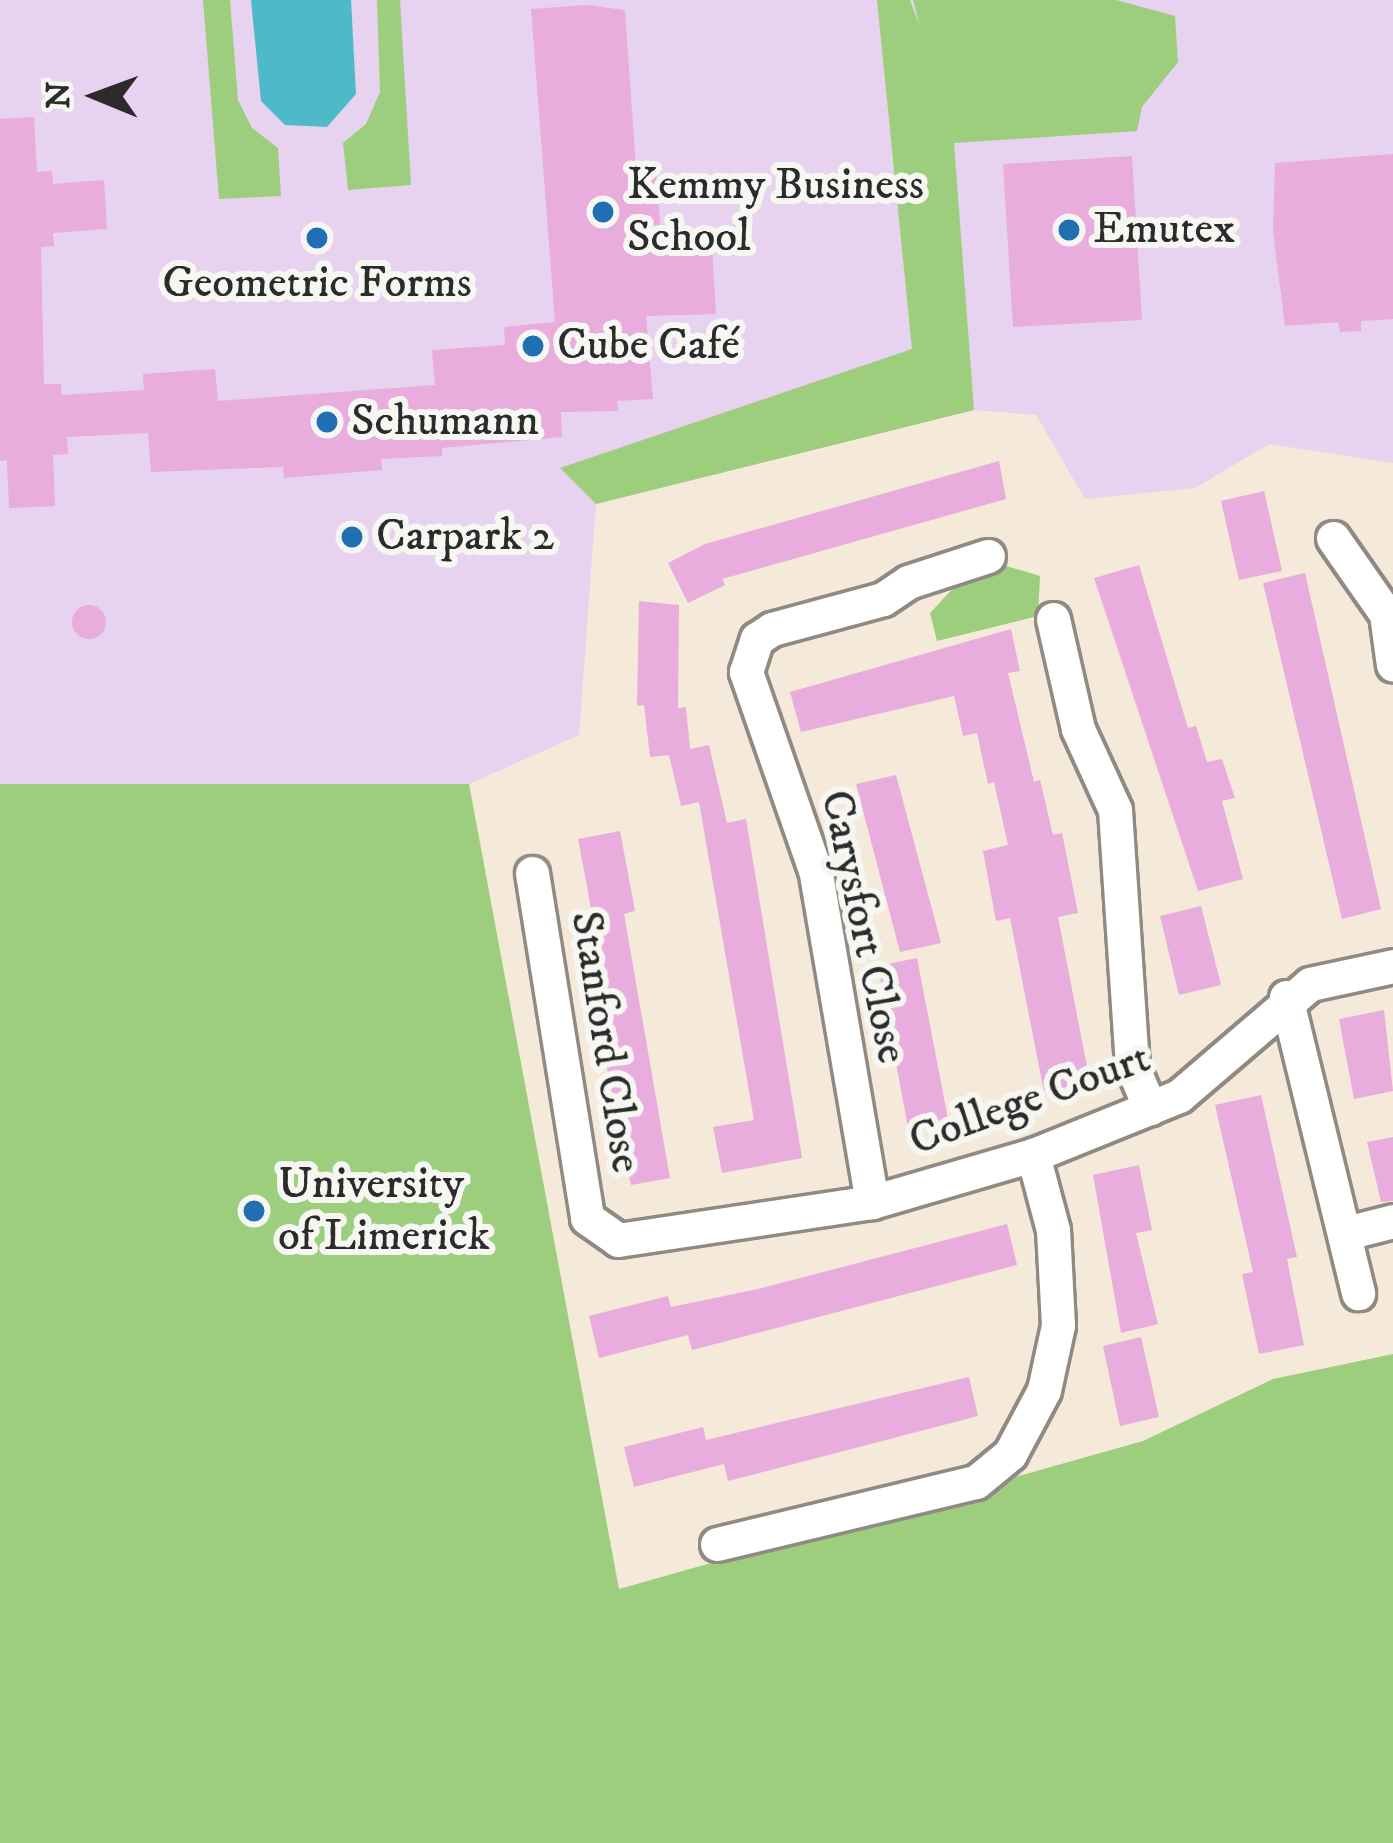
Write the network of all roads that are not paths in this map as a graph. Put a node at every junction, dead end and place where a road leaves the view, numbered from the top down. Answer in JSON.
{"nodes":[{"id":1,"x":1333,"y":538,"type":"dead end"},
{"id":2,"x":988,"y":556,"type":"dead end"},
{"id":3,"x":1389,"y":615,"type":"edge"},
{"id":4,"x":1053,"y":619,"type":"dead end"},
{"id":5,"x":1393,"y":665,"type":"edge"},
{"id":6,"x":532,"y":872,"type":"dead end"},
{"id":7,"x":1393,"y":966,"type":"edge"},
{"id":8,"x":1286,"y":997,"type":"junction"},
{"id":9,"x":1150,"y":1108,"type":"junction"},
{"id":10,"x":1033,"y":1156,"type":"junction"},
{"id":11,"x":872,"y":1202,"type":"junction"},
{"id":12,"x":1393,"y":1221,"type":"edge"},
{"id":13,"x":1346,"y":1233,"type":"junction"},
{"id":14,"x":1358,"y":1294,"type":"dead end"},
{"id":15,"x":717,"y":1544,"type":"dead end"}],
"edges":[{"from":1,"to":3,"type":"street"},
{"from":2,"to":11,"type":"street","name":"Carysfort Close"},
{"from":3,"to":5,"type":"street"},
{"from":4,"to":9,"type":"street"},
{"from":6,"to":11,"type":"street","name":"Stanford Close"},
{"from":7,"to":8,"type":"street","name":"College Court"},
{"from":8,"to":9,"type":"street","name":"College Court"},
{"from":8,"to":13,"type":"street"},
{"from":9,"to":10,"type":"street","name":"College Court"},
{"from":10,"to":11,"type":"street","name":"College Court"},
{"from":10,"to":15,"type":"street"},
{"from":12,"to":13,"type":"street"},
{"from":13,"to":14,"type":"street"}]}
